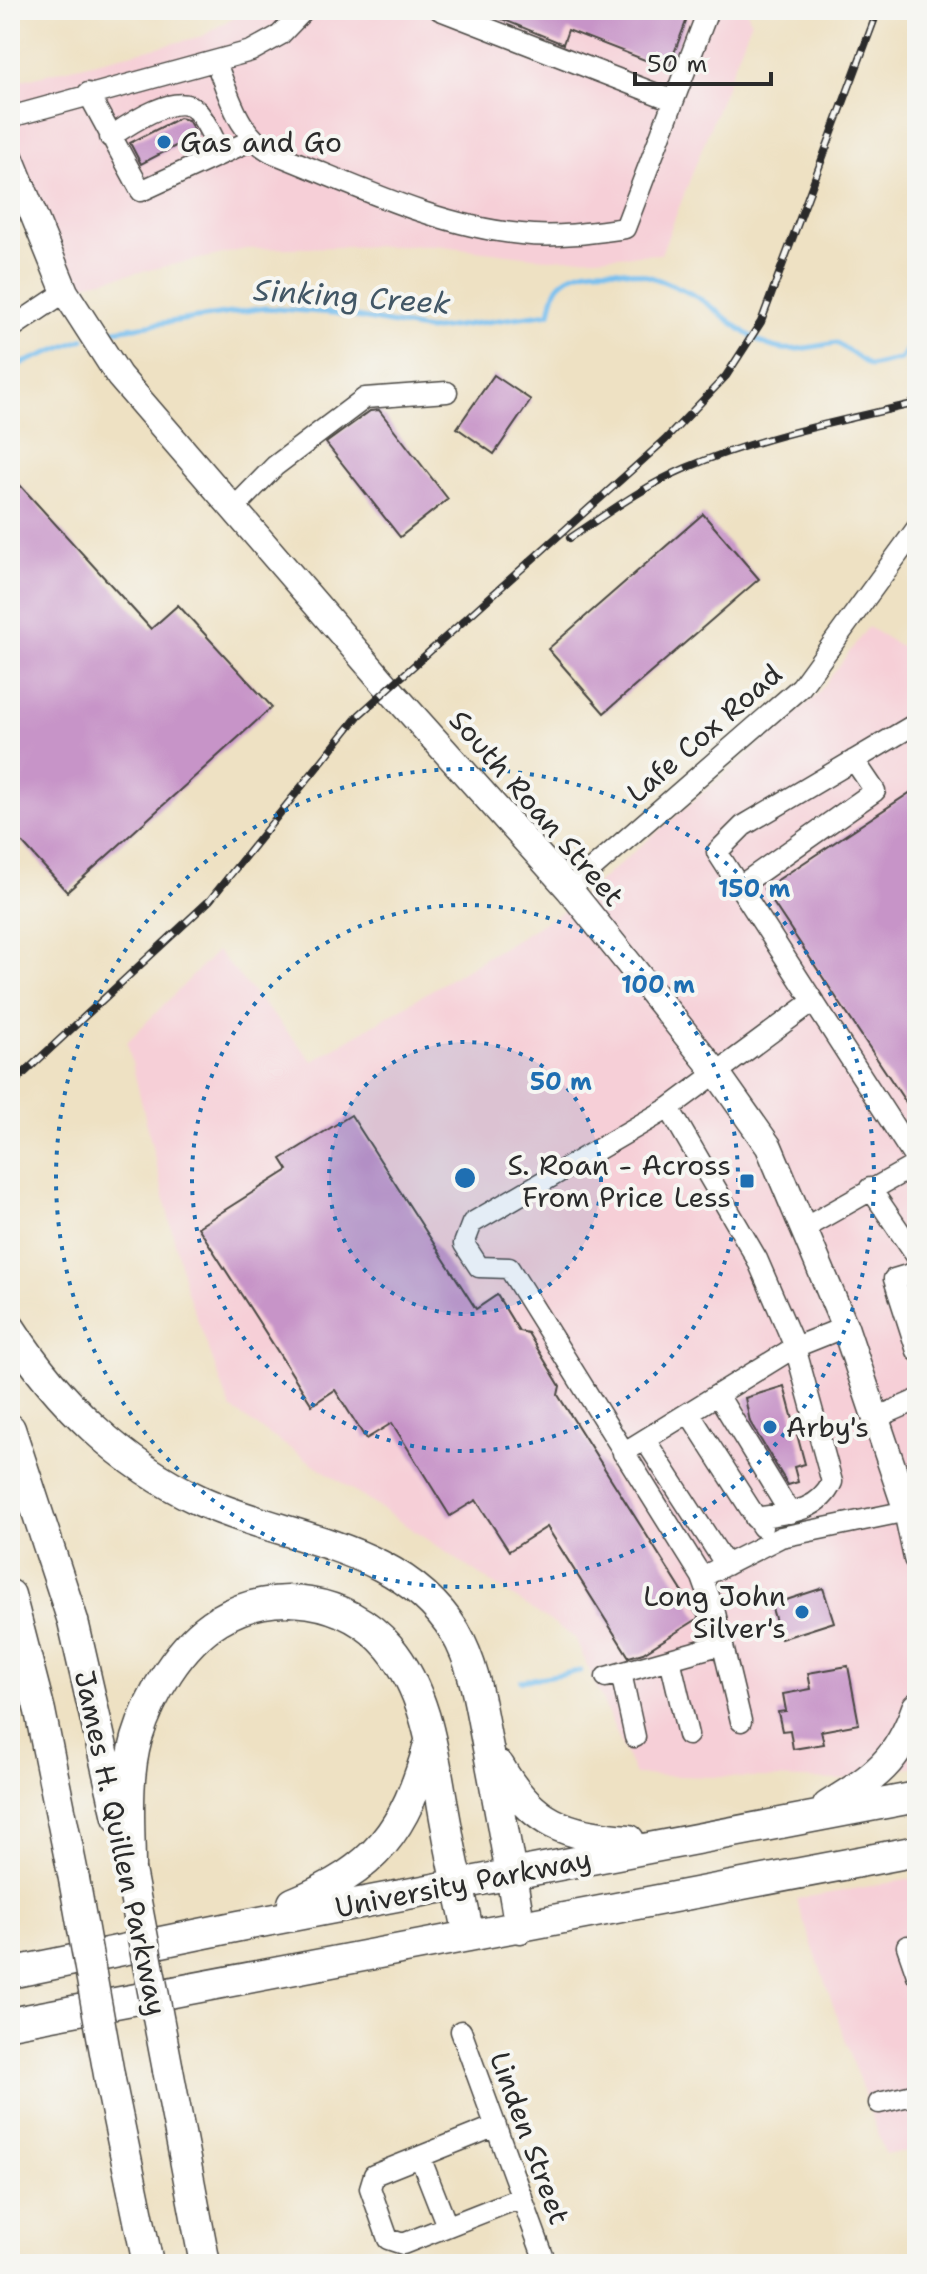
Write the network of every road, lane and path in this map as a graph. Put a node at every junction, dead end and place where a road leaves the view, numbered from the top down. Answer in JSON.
{"nodes":[{"id":1,"x":304,"y":10,"type":"edge"},
{"id":2,"x":440,"y":10,"type":"edge"},
{"id":3,"x":705,"y":10,"type":"edge"},
{"id":4,"x":216,"y":63,"type":"junction"},
{"id":5,"x":88,"y":93,"type":"junction"},
{"id":6,"x":672,"y":100,"type":"junction"},
{"id":7,"x":10,"y":117,"type":"edge"},
{"id":8,"x":110,"y":137,"type":"junction"},
{"id":9,"x":254,"y":139,"type":"junction"},
{"id":10,"x":221,"y":154,"type":"junction"},
{"id":11,"x":10,"y":157,"type":"edge"},
{"id":12,"x":72,"y":303,"type":"junction"},
{"id":13,"x":10,"y":329,"type":"edge"},
{"id":14,"x":447,"y":392,"type":"dead end"},
{"id":15,"x":233,"y":509,"type":"junction"},
{"id":16,"x":917,"y":528,"type":"edge"},
{"id":17,"x":917,"y":723,"type":"edge"},
{"id":18,"x":854,"y":760,"type":"junction"},
{"id":19,"x":740,"y":886,"type":"junction"},
{"id":20,"x":569,"y":889,"type":"junction"},
{"id":21,"x":812,"y":1002,"type":"junction"},
{"id":22,"x":716,"y":1072,"type":"junction"},
{"id":23,"x":669,"y":1108,"type":"junction"},
{"id":24,"x":917,"y":1163,"type":"edge"},
{"id":25,"x":870,"y":1188,"type":"junction"},
{"id":26,"x":806,"y":1227,"type":"junction"},
{"id":27,"x":909,"y":1228,"type":"edge"},
{"id":28,"x":917,"y":1257,"type":"edge"},
{"id":29,"x":917,"y":1272,"type":"edge"},
{"id":30,"x":845,"y":1327,"type":"junction"},
{"id":31,"x":10,"y":1328,"type":"edge"},
{"id":32,"x":795,"y":1347,"type":"junction"},
{"id":33,"x":917,"y":1351,"type":"edge"},
{"id":34,"x":718,"y":1395,"type":"junction"},
{"id":35,"x":917,"y":1400,"type":"edge"},
{"id":36,"x":689,"y":1413,"type":"junction"},
{"id":37,"x":876,"y":1418,"type":"junction"},
{"id":38,"x":10,"y":1429,"type":"edge"},
{"id":39,"x":645,"y":1440,"type":"junction"},
{"id":40,"x":623,"y":1453,"type":"junction"},
{"id":41,"x":912,"y":1510,"type":"edge"},
{"id":42,"x":790,"y":1513,"type":"junction"},
{"id":43,"x":755,"y":1518,"type":"junction"},
{"id":44,"x":772,"y":1541,"type":"junction"},
{"id":45,"x":917,"y":1558,"type":"edge"},
{"id":46,"x":726,"y":1565,"type":"junction"},
{"id":47,"x":702,"y":1577,"type":"junction"},
{"id":48,"x":10,"y":1595,"type":"edge"},
{"id":49,"x":723,"y":1644,"type":"junction"},
{"id":50,"x":670,"y":1659,"type":"junction"},
{"id":51,"x":917,"y":1708,"type":"edge"},
{"id":52,"x":741,"y":1721,"type":"dead end"},
{"id":53,"x":688,"y":1735,"type":"dead end"},
{"id":54,"x":635,"y":1737,"type":"dead end"},
{"id":55,"x":430,"y":1739,"type":"junction"},
{"id":56,"x":488,"y":1749,"type":"junction"},
{"id":57,"x":917,"y":1797,"type":"edge"},
{"id":58,"x":812,"y":1816,"type":"junction"},
{"id":59,"x":671,"y":1843,"type":"junction"},
{"id":60,"x":917,"y":1851,"type":"edge"},
{"id":61,"x":867,"y":1860,"type":"junction"},
{"id":62,"x":130,"y":1870,"type":"junction"},
{"id":63,"x":917,"y":1871,"type":"edge"},
{"id":64,"x":511,"y":1874,"type":"junction"},
{"id":65,"x":458,"y":1884,"type":"junction"},
{"id":66,"x":239,"y":1926,"type":"junction"},
{"id":67,"x":520,"y":1928,"type":"junction"},
{"id":68,"x":469,"y":1936,"type":"junction"},
{"id":69,"x":907,"y":1946,"type":"dead end"},
{"id":70,"x":10,"y":1973,"type":"edge"},
{"id":71,"x":917,"y":1975,"type":"edge"},
{"id":72,"x":10,"y":2023,"type":"edge"},
{"id":73,"x":461,"y":2031,"type":"dead end"},
{"id":74,"x":917,"y":2094,"type":"edge"},
{"id":75,"x":879,"y":2103,"type":"dead end"},
{"id":76,"x":496,"y":2126,"type":"junction"},
{"id":77,"x":420,"y":2157,"type":"junction"},
{"id":78,"x":522,"y":2197,"type":"junction"},
{"id":79,"x":447,"y":2226,"type":"junction"},
{"id":80,"x":148,"y":2264,"type":"edge"},
{"id":81,"x":205,"y":2264,"type":"edge"},
{"id":82,"x":546,"y":2264,"type":"edge"}],
"edges":[{"from":1,"to":4,"type":"street"},
{"from":2,"to":6,"type":"street"},
{"from":3,"to":6,"type":"street"},
{"from":4,"to":5,"type":"street"},
{"from":4,"to":9,"type":"street"},
{"from":5,"to":7,"type":"street"},
{"from":5,"to":8,"type":"street"},
{"from":6,"to":9,"type":"street"},
{"from":8,"to":10,"type":"street"},
{"from":8,"to":10,"type":"street"},
{"from":9,"to":10,"type":"street"},
{"from":11,"to":12,"type":"main road","name":"South Roan Street"},
{"from":12,"to":13,"type":"street"},
{"from":12,"to":15,"type":"main road","name":"South Roan Street"},
{"from":14,"to":15,"type":"street"},
{"from":15,"to":20,"type":"main road","name":"South Roan Street"},
{"from":16,"to":20,"type":"street","name":"Lafe Cox Road"},
{"from":17,"to":18,"type":"street"},
{"from":18,"to":19,"type":"street"},
{"from":18,"to":19,"type":"street"},
{"from":19,"to":21,"type":"street"},
{"from":20,"to":22,"type":"main road","name":"South Roan Street"},
{"from":21,"to":22,"type":"street"},
{"from":21,"to":24,"type":"street"},
{"from":22,"to":23,"type":"street"},
{"from":22,"to":26,"type":"main road","name":"South Roan Street"},
{"from":23,"to":32,"type":"street"},
{"from":23,"to":40,"type":"street"},
{"from":24,"to":25,"type":"street"},
{"from":25,"to":26,"type":"street"},
{"from":25,"to":27,"type":"street"},
{"from":26,"to":30,"type":"main road","name":"South Roan Street"},
{"from":27,"to":28,"type":"street"},
{"from":29,"to":33,"type":"street"},
{"from":30,"to":32,"type":"street"},
{"from":30,"to":37,"type":"main road","name":"South Roan Street"},
{"from":31,"to":56,"type":"highway"},
{"from":32,"to":34,"type":"street"},
{"from":32,"to":42,"type":"street"},
{"from":34,"to":36,"type":"street"},
{"from":34,"to":42,"type":"street"},
{"from":35,"to":37,"type":"street"},
{"from":36,"to":39,"type":"street"},
{"from":36,"to":43,"type":"street"},
{"from":37,"to":41,"type":"main road","name":"South Roan Street"},
{"from":38,"to":62,"type":"highway","name":"James H. Quillen Parkway"},
{"from":39,"to":40,"type":"street"},
{"from":39,"to":46,"type":"street"},
{"from":40,"to":47,"type":"street"},
{"from":41,"to":44,"type":"street"},
{"from":41,"to":45,"type":"main road","name":"South Roan Street"},
{"from":42,"to":43,"type":"street"},
{"from":43,"to":44,"type":"street"},
{"from":44,"to":46,"type":"street"},
{"from":46,"to":47,"type":"street"},
{"from":47,"to":49,"type":"street"},
{"from":48,"to":80,"type":"highway","name":"James H. Quillen Parkway","bridge":true},
{"from":49,"to":50,"type":"street"},
{"from":49,"to":52,"type":"street"},
{"from":50,"to":53,"type":"street"},
{"from":50,"to":54,"type":"street"},
{"from":51,"to":58,"type":"highway"},
{"from":55,"to":62,"type":"highway"},
{"from":55,"to":65,"type":"highway"},
{"from":55,"to":66,"type":"highway"},
{"from":56,"to":59,"type":"highway"},
{"from":56,"to":64,"type":"highway"},
{"from":57,"to":58,"type":"highway","name":"University Parkway"},
{"from":58,"to":59,"type":"highway","name":"University Parkway"},
{"from":59,"to":64,"type":"highway","name":"University Parkway"},
{"from":60,"to":61,"type":"highway","name":"University Parkway"},
{"from":61,"to":63,"type":"highway"},
{"from":61,"to":67,"type":"highway","name":"University Parkway"},
{"from":62,"to":81,"type":"highway","name":"James H. Quillen Parkway","bridge":true},
{"from":64,"to":65,"type":"highway","name":"University Parkway"},
{"from":64,"to":67,"type":"highway"},
{"from":65,"to":66,"type":"highway","name":"University Parkway"},
{"from":65,"to":68,"type":"highway"},
{"from":66,"to":70,"type":"highway","name":"University Parkway"},
{"from":67,"to":68,"type":"highway","name":"University Parkway"},
{"from":68,"to":72,"type":"highway","name":"University Parkway"},
{"from":69,"to":71,"type":"street"},
{"from":73,"to":76,"type":"street","name":"Linden Street"},
{"from":74,"to":75,"type":"street"},
{"from":76,"to":77,"type":"street"},
{"from":76,"to":78,"type":"street","name":"Linden Street"},
{"from":77,"to":79,"type":"street"},
{"from":77,"to":79,"type":"street"},
{"from":78,"to":79,"type":"street"},
{"from":78,"to":82,"type":"street","name":"Linden Street"}]}
